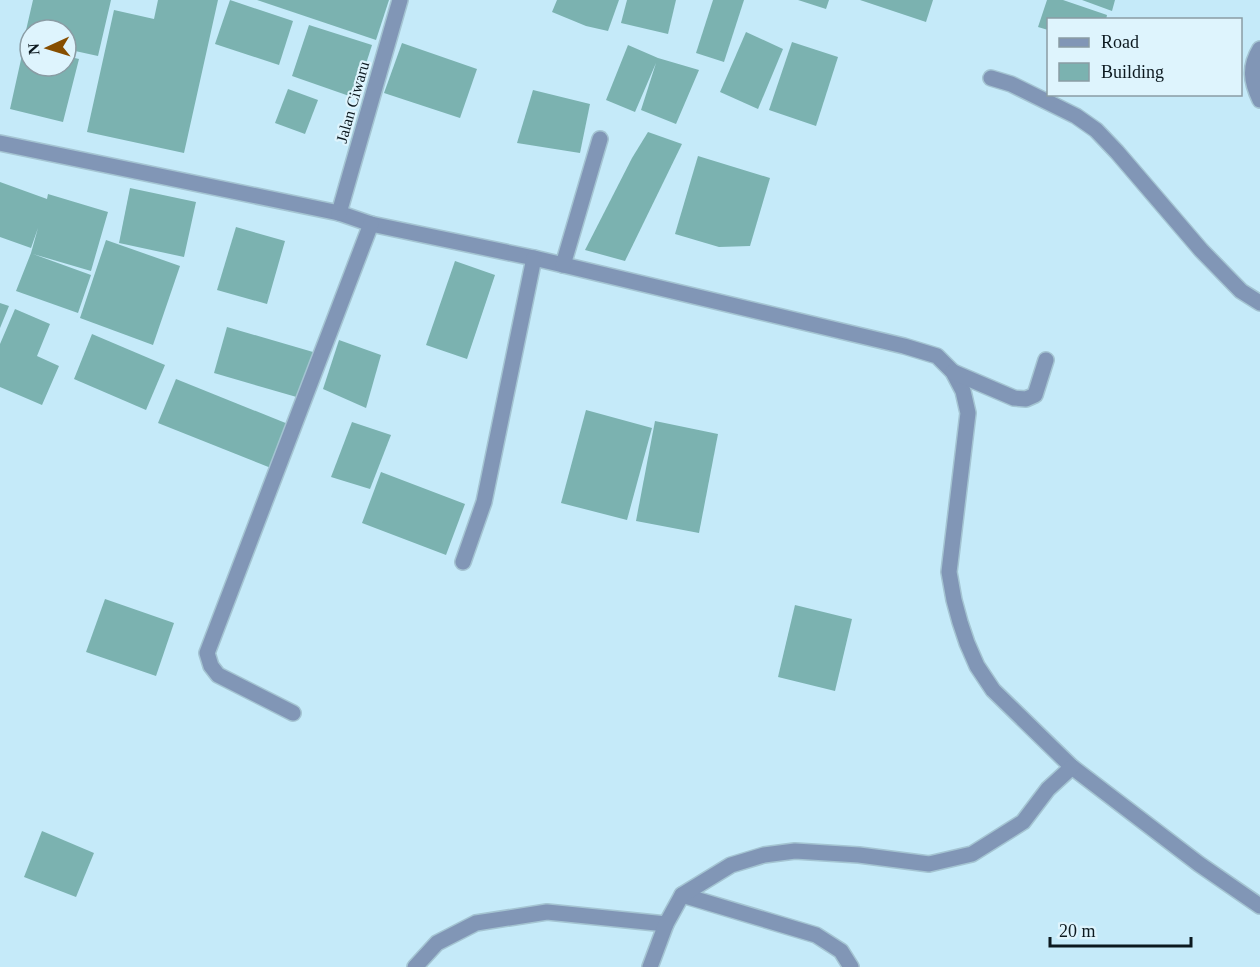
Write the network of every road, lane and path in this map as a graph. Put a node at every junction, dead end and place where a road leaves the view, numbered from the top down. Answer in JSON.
{"nodes":[{"id":1,"x":400,"y":0,"type":"edge"},
{"id":2,"x":1260,"y":49,"type":"edge"},
{"id":3,"x":991,"y":78,"type":"dead end"},
{"id":4,"x":1260,"y":100,"type":"edge"},
{"id":5,"x":600,"y":139,"type":"dead end"},
{"id":6,"x":0,"y":143,"type":"edge"},
{"id":7,"x":339,"y":213,"type":"junction"},
{"id":8,"x":371,"y":224,"type":"junction"},
{"id":9,"x":534,"y":258,"type":"junction"},
{"id":10,"x":563,"y":265,"type":"junction"},
{"id":11,"x":1260,"y":303,"type":"edge"},
{"id":12,"x":1046,"y":360,"type":"dead end"},
{"id":13,"x":953,"y":372,"type":"junction"},
{"id":14,"x":464,"y":562,"type":"dead end"},
{"id":15,"x":293,"y":712,"type":"dead end"},
{"id":16,"x":1072,"y":767,"type":"junction"},
{"id":17,"x":682,"y":895,"type":"junction"},
{"id":18,"x":1260,"y":906,"type":"edge"},
{"id":19,"x":666,"y":924,"type":"junction"},
{"id":20,"x":415,"y":967,"type":"edge"},
{"id":21,"x":650,"y":967,"type":"edge"},
{"id":22,"x":851,"y":967,"type":"edge"}],
"edges":[{"from":1,"to":7,"type":"street","name":"Jalan Ciwaru"},
{"from":2,"to":4,"type":"street"},
{"from":3,"to":11,"type":"street"},
{"from":5,"to":10,"type":"street"},
{"from":6,"to":7,"type":"street"},
{"from":7,"to":8,"type":"street"},
{"from":8,"to":9,"type":"street"},
{"from":8,"to":15,"type":"street"},
{"from":9,"to":10,"type":"street"},
{"from":9,"to":14,"type":"street"},
{"from":10,"to":13,"type":"street"},
{"from":12,"to":13,"type":"street"},
{"from":13,"to":16,"type":"street"},
{"from":16,"to":17,"type":"street"},
{"from":16,"to":18,"type":"street"},
{"from":17,"to":19,"type":"street"},
{"from":17,"to":22,"type":"street"},
{"from":19,"to":20,"type":"street"},
{"from":19,"to":21,"type":"street"}]}
